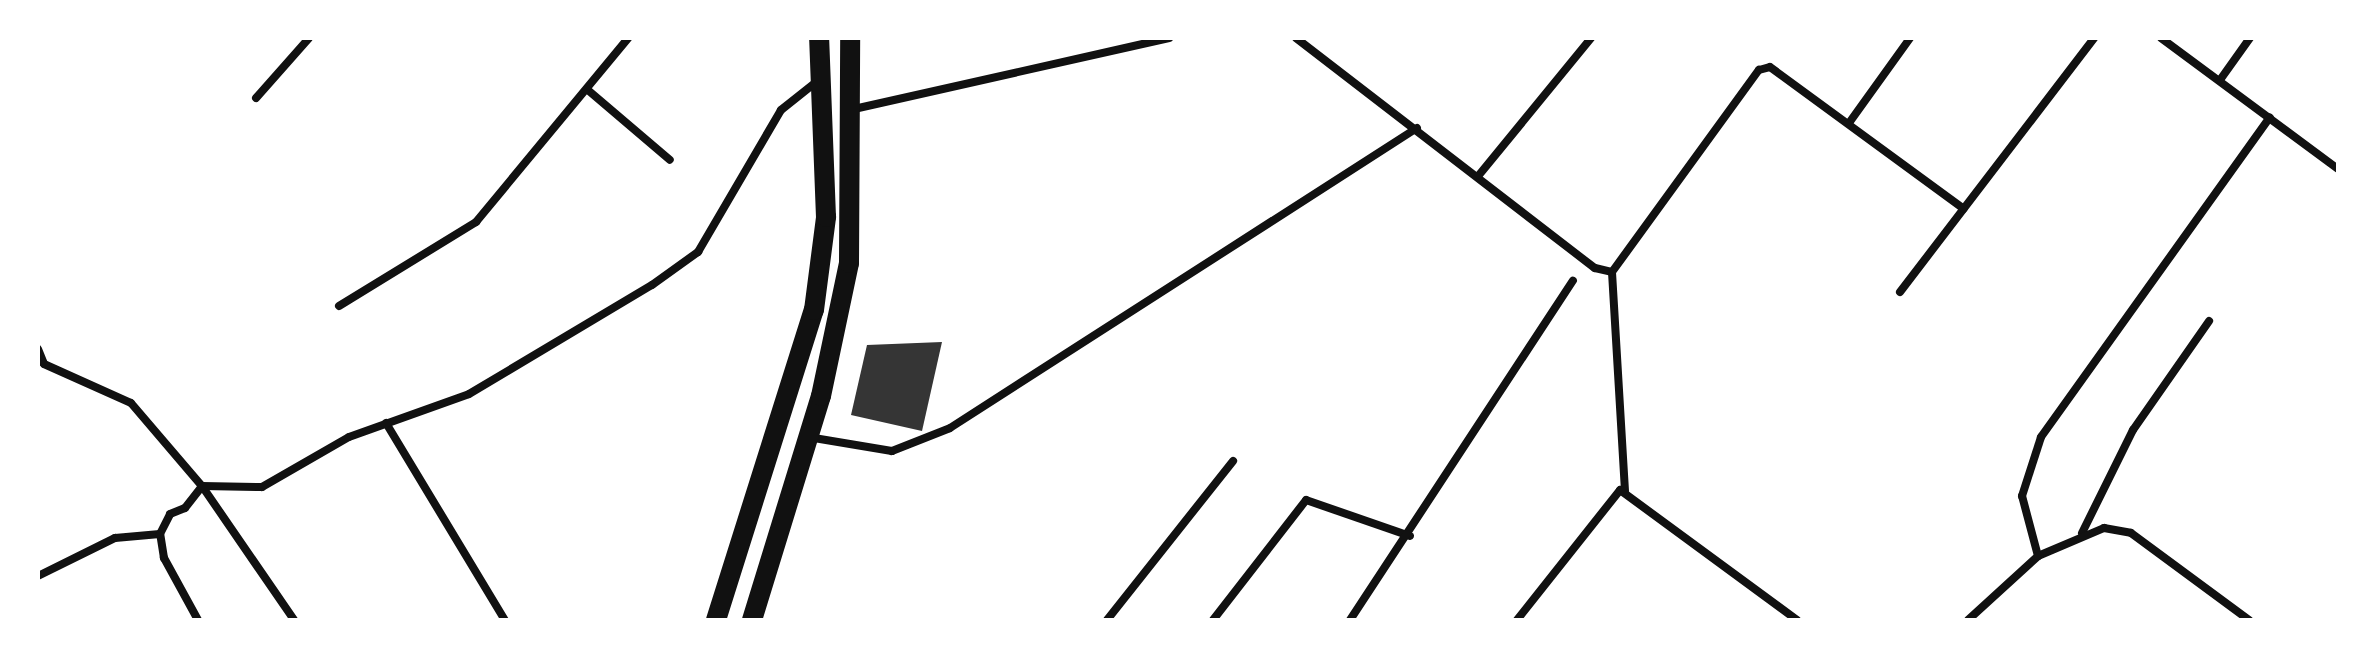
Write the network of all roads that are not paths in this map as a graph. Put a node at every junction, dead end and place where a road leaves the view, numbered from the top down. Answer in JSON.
{"nodes":[{"id":1,"x":309,"y":38,"type":"edge"},
{"id":2,"x":628,"y":38,"type":"edge"},
{"id":3,"x":819,"y":38,"type":"edge"},
{"id":4,"x":850,"y":38,"type":"edge"},
{"id":5,"x":1169,"y":38,"type":"edge"},
{"id":6,"x":1296,"y":38,"type":"edge"},
{"id":7,"x":1591,"y":38,"type":"edge"},
{"id":8,"x":1910,"y":38,"type":"edge"},
{"id":9,"x":2094,"y":38,"type":"edge"},
{"id":10,"x":2161,"y":38,"type":"edge"},
{"id":11,"x":2250,"y":38,"type":"edge"},
{"id":12,"x":825,"y":78,"type":"junction"},
{"id":13,"x":2220,"y":80,"type":"junction"},
{"id":14,"x":589,"y":91,"type":"junction"},
{"id":15,"x":256,"y":98,"type":"dead end"},
{"id":16,"x":854,"y":109,"type":"junction"},
{"id":17,"x":2270,"y":117,"type":"junction"},
{"id":18,"x":1849,"y":123,"type":"junction"},
{"id":19,"x":1417,"y":128,"type":"junction"},
{"id":20,"x":670,"y":160,"type":"dead end"},
{"id":21,"x":2338,"y":169,"type":"edge"},
{"id":22,"x":1479,"y":175,"type":"junction"},
{"id":23,"x":1964,"y":209,"type":"junction"},
{"id":24,"x":1612,"y":272,"type":"junction"},
{"id":25,"x":1573,"y":281,"type":"dead end"},
{"id":26,"x":1900,"y":292,"type":"dead end"},
{"id":27,"x":339,"y":306,"type":"dead end"},
{"id":28,"x":2209,"y":321,"type":"dead end"},
{"id":29,"x":38,"y":349,"type":"edge"},
{"id":30,"x":386,"y":423,"type":"junction"},
{"id":31,"x":808,"y":437,"type":"junction"},
{"id":32,"x":1233,"y":461,"type":"dead end"},
{"id":33,"x":202,"y":486,"type":"junction"},
{"id":34,"x":1625,"y":491,"type":"junction"},
{"id":35,"x":2082,"y":533,"type":"junction"},
{"id":36,"x":160,"y":534,"type":"junction"},
{"id":37,"x":1410,"y":536,"type":"junction"},
{"id":38,"x":2038,"y":556,"type":"junction"},
{"id":39,"x":38,"y":576,"type":"edge"},
{"id":40,"x":198,"y":620,"type":"edge"},
{"id":41,"x":294,"y":620,"type":"edge"},
{"id":42,"x":505,"y":620,"type":"edge"},
{"id":43,"x":716,"y":620,"type":"edge"},
{"id":44,"x":752,"y":620,"type":"edge"},
{"id":45,"x":1107,"y":620,"type":"edge"},
{"id":46,"x":1213,"y":620,"type":"edge"},
{"id":47,"x":1350,"y":620,"type":"edge"},
{"id":48,"x":1517,"y":620,"type":"edge"},
{"id":49,"x":1797,"y":620,"type":"edge"},
{"id":50,"x":1968,"y":620,"type":"edge"},
{"id":51,"x":2249,"y":620,"type":"edge"}],
"edges":[{"from":1,"to":15,"type":"street"},
{"from":2,"to":14,"type":"street"},
{"from":3,"to":12,"type":"main road"},
{"from":4,"to":16,"type":"main road"},
{"from":5,"to":16,"type":"street"},
{"from":6,"to":19,"type":"street"},
{"from":7,"to":22,"type":"street"},
{"from":8,"to":18,"type":"street"},
{"from":9,"to":23,"type":"street"},
{"from":10,"to":13,"type":"street"},
{"from":11,"to":13,"type":"street"},
{"from":12,"to":30,"type":"street"},
{"from":12,"to":43,"type":"main road"},
{"from":13,"to":17,"type":"street"},
{"from":14,"to":20,"type":"street"},
{"from":14,"to":27,"type":"street"},
{"from":16,"to":31,"type":"main road"},
{"from":17,"to":21,"type":"street"},
{"from":17,"to":38,"type":"street"},
{"from":18,"to":23,"type":"street"},
{"from":18,"to":24,"type":"street"},
{"from":19,"to":22,"type":"street"},
{"from":19,"to":31,"type":"street"},
{"from":22,"to":24,"type":"street"},
{"from":23,"to":26,"type":"street"},
{"from":24,"to":34,"type":"street"},
{"from":25,"to":37,"type":"street"},
{"from":28,"to":35,"type":"street"},
{"from":29,"to":33,"type":"street"},
{"from":30,"to":33,"type":"street"},
{"from":30,"to":42,"type":"street"},
{"from":31,"to":44,"type":"main road"},
{"from":32,"to":45,"type":"street"},
{"from":33,"to":36,"type":"street"},
{"from":33,"to":41,"type":"street"},
{"from":34,"to":48,"type":"street"},
{"from":34,"to":49,"type":"street"},
{"from":35,"to":38,"type":"street"},
{"from":35,"to":51,"type":"street"},
{"from":36,"to":39,"type":"street"},
{"from":36,"to":40,"type":"street"},
{"from":37,"to":46,"type":"street"},
{"from":37,"to":47,"type":"street"},
{"from":38,"to":50,"type":"street"}]}
